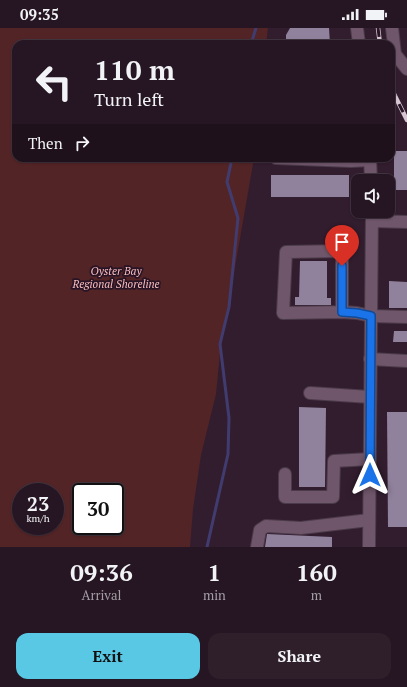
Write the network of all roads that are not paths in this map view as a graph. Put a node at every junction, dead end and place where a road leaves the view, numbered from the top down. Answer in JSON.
{"nodes":[{"id":1,"x":357,"y":28,"type":"edge"},
{"id":2,"x":392,"y":28,"type":"edge"},
{"id":3,"x":358,"y":40,"type":"edge"},
{"id":4,"x":393,"y":40,"type":"edge"},
{"id":5,"x":395,"y":54,"type":"edge"},
{"id":6,"x":406,"y":68,"type":"edge"},
{"id":7,"x":370,"y":162,"type":"edge"},
{"id":8,"x":371,"y":174,"type":"edge"},
{"id":9,"x":372,"y":218,"type":"edge"},
{"id":10,"x":384,"y":218,"type":"edge"},
{"id":11,"x":407,"y":222,"type":"edge"},
{"id":12,"x":342,"y":312,"type":"junction"},
{"id":13,"x":371,"y":316,"type":"junction"},
{"id":14,"x":407,"y":317,"type":"edge"},
{"id":15,"x":370,"y":359,"type":"junction"},
{"id":16,"x":407,"y":361,"type":"edge"},
{"id":17,"x":310,"y":393,"type":"dead end"},
{"id":18,"x":370,"y":397,"type":"junction"},
{"id":19,"x":370,"y":459,"type":"junction"},
{"id":20,"x":285,"y":474,"type":"dead end"},
{"id":21,"x":369,"y":520,"type":"junction"},
{"id":22,"x":257,"y":547,"type":"edge"},
{"id":23,"x":369,"y":547,"type":"edge"}],
"edges":[{"from":1,"to":3,"type":"street"},
{"from":2,"to":4,"type":"street"},
{"from":5,"to":6,"type":"street"},
{"from":7,"to":8,"type":"street"},
{"from":9,"to":13,"type":"street"},
{"from":10,"to":11,"type":"street"},
{"from":12,"to":12,"type":"street"},
{"from":12,"to":13,"type":"street"},
{"from":13,"to":14,"type":"street"},
{"from":13,"to":15,"type":"street"},
{"from":15,"to":16,"type":"street"},
{"from":15,"to":18,"type":"street"},
{"from":17,"to":18,"type":"street"},
{"from":18,"to":19,"type":"street"},
{"from":19,"to":20,"type":"street"},
{"from":19,"to":21,"type":"street"},
{"from":21,"to":22,"type":"street"},
{"from":21,"to":23,"type":"street"}]}
